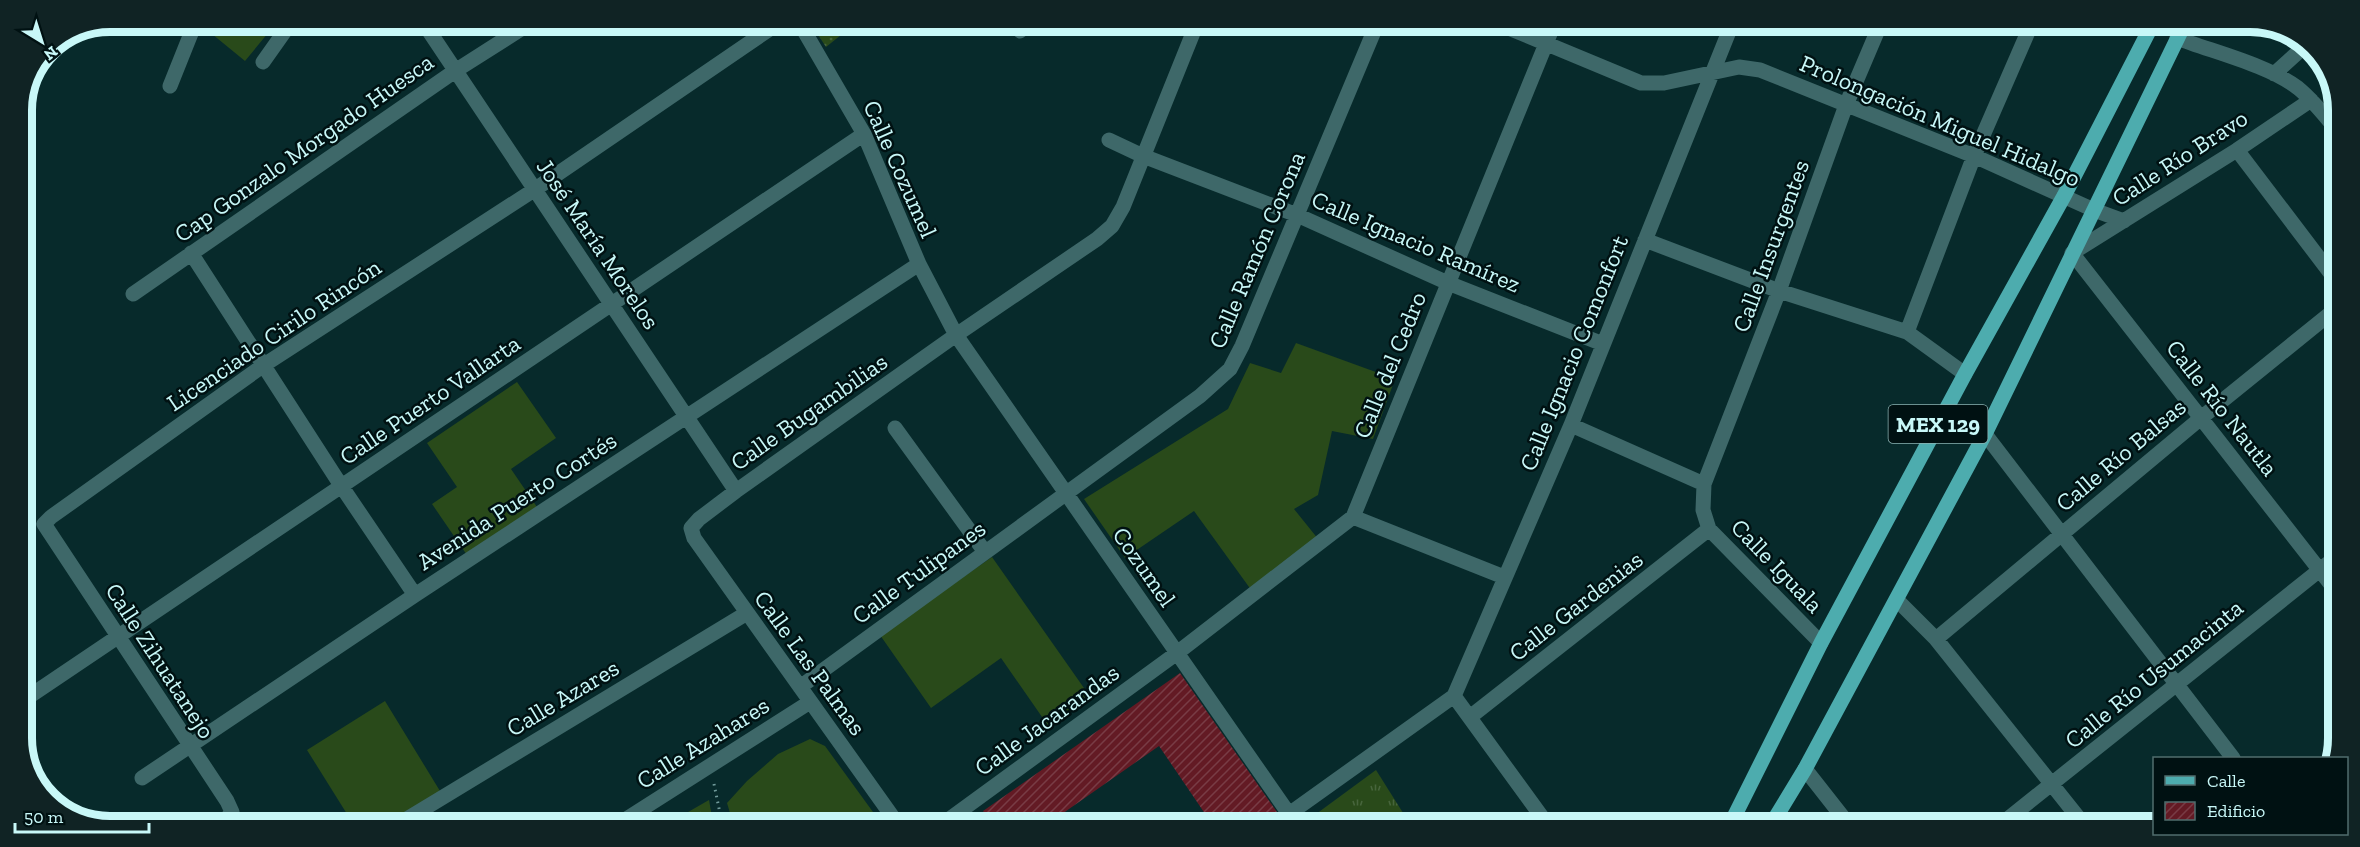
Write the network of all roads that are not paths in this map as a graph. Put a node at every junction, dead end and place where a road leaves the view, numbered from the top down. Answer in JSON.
{"nodes":[{"id":1,"x":192,"y":31,"type":"edge"},
{"id":2,"x":285,"y":31,"type":"edge"},
{"id":3,"x":429,"y":31,"type":"edge"},
{"id":4,"x":518,"y":31,"type":"edge"},
{"id":5,"x":767,"y":31,"type":"edge"},
{"id":6,"x":804,"y":31,"type":"edge"},
{"id":7,"x":1194,"y":31,"type":"edge"},
{"id":8,"x":1374,"y":31,"type":"edge"},
{"id":9,"x":1515,"y":31,"type":"edge"},
{"id":10,"x":1551,"y":31,"type":"edge"},
{"id":11,"x":1729,"y":31,"type":"edge"},
{"id":12,"x":1877,"y":31,"type":"edge"},
{"id":13,"x":2028,"y":31,"type":"edge"},
{"id":14,"x":2147,"y":31,"type":"edge"},
{"id":15,"x":2181,"y":32,"type":"edge"},
{"id":16,"x":1546,"y":44,"type":"junction"},
{"id":17,"x":2301,"y":50,"type":"edge"},
{"id":18,"x":263,"y":62,"type":"dead end"},
{"id":19,"x":455,"y":71,"type":"junction"},
{"id":20,"x":1712,"y":72,"type":"junction"},
{"id":21,"x":2274,"y":74,"type":"junction"},
{"id":22,"x":170,"y":86,"type":"dead end"},
{"id":23,"x":2311,"y":99,"type":"junction"},
{"id":24,"x":1846,"y":105,"type":"junction"},
{"id":25,"x":2328,"y":120,"type":"edge"},
{"id":26,"x":864,"y":134,"type":"junction"},
{"id":27,"x":1109,"y":140,"type":"dead end"},
{"id":28,"x":2237,"y":150,"type":"junction"},
{"id":29,"x":1143,"y":156,"type":"junction"},
{"id":30,"x":1974,"y":156,"type":"junction"},
{"id":31,"x":534,"y":190,"type":"junction"},
{"id":32,"x":2064,"y":196,"type":"junction"},
{"id":33,"x":2094,"y":210,"type":"junction"},
{"id":34,"x":1297,"y":215,"type":"junction"},
{"id":35,"x":2124,"y":221,"type":"junction"},
{"id":36,"x":1644,"y":240,"type":"junction"},
{"id":37,"x":191,"y":253,"type":"junction"},
{"id":38,"x":2072,"y":254,"type":"junction"},
{"id":39,"x":919,"y":264,"type":"junction"},
{"id":40,"x":2328,"y":270,"type":"edge"},
{"id":41,"x":1448,"y":284,"type":"junction"},
{"id":42,"x":1779,"y":291,"type":"junction"},
{"id":43,"x":133,"y":294,"type":"dead end"},
{"id":44,"x":610,"y":305,"type":"junction"},
{"id":45,"x":2328,"y":315,"type":"edge"},
{"id":46,"x":1907,"y":332,"type":"junction"},
{"id":47,"x":956,"y":335,"type":"junction"},
{"id":48,"x":1603,"y":344,"type":"junction"},
{"id":49,"x":264,"y":365,"type":"junction"},
{"id":50,"x":1965,"y":374,"type":"junction"},
{"id":51,"x":687,"y":417,"type":"junction"},
{"id":52,"x":2201,"y":418,"type":"junction"},
{"id":53,"x":1571,"y":425,"type":"junction"},
{"id":54,"x":895,"y":428,"type":"dead end"},
{"id":55,"x":1985,"y":434,"type":"junction"},
{"id":56,"x":1704,"y":483,"type":"junction"},
{"id":57,"x":342,"y":487,"type":"junction"},
{"id":58,"x":736,"y":491,"type":"junction"},
{"id":59,"x":1066,"y":494,"type":"junction"},
{"id":60,"x":1353,"y":517,"type":"junction"},
{"id":61,"x":44,"y":524,"type":"joint"},
{"id":62,"x":691,"y":528,"type":"joint"},
{"id":63,"x":1709,"y":529,"type":"junction"},
{"id":64,"x":2062,"y":532,"type":"junction"},
{"id":65,"x":985,"y":552,"type":"junction"},
{"id":66,"x":2328,"y":563,"type":"edge"},
{"id":67,"x":2319,"y":569,"type":"junction"},
{"id":68,"x":1504,"y":577,"type":"junction"},
{"id":69,"x":2328,"y":581,"type":"edge"},
{"id":70,"x":415,"y":595,"type":"junction"},
{"id":71,"x":1897,"y":600,"type":"junction"},
{"id":72,"x":747,"y":613,"type":"junction"},
{"id":73,"x":119,"y":638,"type":"junction"},
{"id":74,"x":1936,"y":639,"type":"junction"},
{"id":75,"x":1821,"y":644,"type":"junction"},
{"id":76,"x":1177,"y":653,"type":"junction"},
{"id":77,"x":2176,"y":684,"type":"junction"},
{"id":78,"x":800,"y":687,"type":"junction"},
{"id":79,"x":32,"y":695,"type":"edge"},
{"id":80,"x":1454,"y":696,"type":"junction"},
{"id":81,"x":810,"y":702,"type":"junction"},
{"id":82,"x":1470,"y":717,"type":"junction"},
{"id":83,"x":188,"y":745,"type":"junction"},
{"id":84,"x":2231,"y":757,"type":"edge"},
{"id":85,"x":1805,"y":769,"type":"junction"},
{"id":86,"x":142,"y":778,"type":"dead end"},
{"id":87,"x":2053,"y":784,"type":"junction"},
{"id":88,"x":229,"y":816,"type":"edge"},
{"id":89,"x":412,"y":816,"type":"edge"},
{"id":90,"x":631,"y":816,"type":"edge"},
{"id":91,"x":892,"y":816,"type":"edge"},
{"id":92,"x":954,"y":816,"type":"edge"},
{"id":93,"x":1284,"y":816,"type":"edge"},
{"id":94,"x":1294,"y":816,"type":"edge"},
{"id":95,"x":1541,"y":816,"type":"edge"},
{"id":96,"x":1735,"y":816,"type":"edge"},
{"id":97,"x":1776,"y":816,"type":"edge"},
{"id":98,"x":1842,"y":816,"type":"edge"},
{"id":99,"x":2012,"y":816,"type":"edge"},
{"id":100,"x":2077,"y":816,"type":"edge"}],
"edges":[{"from":1,"to":22,"type":"street"},
{"from":2,"to":18,"type":"street"},
{"from":3,"to":19,"type":"street","name":"José María Morelos"},
{"from":4,"to":19,"type":"street","name":"Cap Gonzalo Morgado Huesca"},
{"from":5,"to":31,"type":"street","name":"Licenciado Cirilo Rincón"},
{"from":6,"to":26,"type":"street","name":"Calle Cozumel"},
{"from":7,"to":29,"type":"street","name":"Calle Bugambilias"},
{"from":8,"to":34,"type":"street","name":"Calle Ramón Corona"},
{"from":9,"to":16,"type":"street","name":"Prolongación Miguel Hidalgo"},
{"from":10,"to":16,"type":"street","name":"Calle del Cedro"},
{"from":11,"to":20,"type":"street","name":"Calle Ignacio Comonfort"},
{"from":12,"to":24,"type":"street","name":"Calle Insurgentes"},
{"from":13,"to":30,"type":"street"},
{"from":14,"to":32,"type":"main road","number":"MEX 129"},
{"from":15,"to":21,"type":"street"},
{"from":15,"to":33,"type":"main road","number":"MEX 129"},
{"from":16,"to":20,"type":"street","name":"Prolongación Miguel Hidalgo"},
{"from":16,"to":41,"type":"street","name":"Calle del Cedro"},
{"from":17,"to":21,"type":"street"},
{"from":19,"to":31,"type":"street","name":"José María Morelos"},
{"from":19,"to":37,"type":"street","name":"Cap Gonzalo Morgado Huesca"},
{"from":20,"to":24,"type":"street","name":"Prolongación Miguel Hidalgo"},
{"from":20,"to":36,"type":"street","name":"Calle Ignacio Comonfort"},
{"from":21,"to":23,"type":"street"},
{"from":23,"to":25,"type":"street"},
{"from":23,"to":28,"type":"street","name":"Calle Río Bravo"},
{"from":24,"to":30,"type":"street","name":"Prolongación Miguel Hidalgo"},
{"from":24,"to":42,"type":"street","name":"Calle Insurgentes"},
{"from":26,"to":39,"type":"street","name":"Calle Cozumel"},
{"from":26,"to":44,"type":"street","name":"Calle Puerto Vallarta"},
{"from":27,"to":29,"type":"street","name":"Calle Ignacio Ramírez"},
{"from":28,"to":35,"type":"street","name":"Calle Río Bravo"},
{"from":28,"to":40,"type":"street"},
{"from":29,"to":34,"type":"street","name":"Calle Ignacio Ramírez"},
{"from":29,"to":47,"type":"street","name":"Calle Bugambilias"},
{"from":30,"to":32,"type":"street","name":"Prolongación Miguel Hidalgo"},
{"from":30,"to":46,"type":"street"},
{"from":31,"to":44,"type":"street","name":"José María Morelos"},
{"from":31,"to":49,"type":"street","name":"Licenciado Cirilo Rincón"},
{"from":32,"to":33,"type":"street","name":"Prolongación Miguel Hidalgo"},
{"from":32,"to":50,"type":"main road","number":"MEX 129"},
{"from":33,"to":35,"type":"street","name":"Prolongación Miguel Hidalgo"},
{"from":33,"to":38,"type":"main road","number":"MEX 129"},
{"from":34,"to":41,"type":"street","name":"Calle Ignacio Ramírez"},
{"from":34,"to":59,"type":"street","name":"Calle Ramón Corona"},
{"from":35,"to":38,"type":"street","name":"Calle Río Bravo"},
{"from":36,"to":42,"type":"street"},
{"from":36,"to":48,"type":"street","name":"Calle Ignacio Comonfort"},
{"from":37,"to":43,"type":"street","name":"Cap Gonzalo Morgado Huesca"},
{"from":37,"to":49,"type":"street"},
{"from":38,"to":52,"type":"street","name":"Calle Río Nautla"},
{"from":38,"to":55,"type":"main road","number":"MEX 129"},
{"from":39,"to":47,"type":"street","name":"Calle Cozumel"},
{"from":39,"to":51,"type":"street","name":"Avenida Puerto Cortés"},
{"from":41,"to":48,"type":"street","name":"Calle Ignacio Ramírez"},
{"from":41,"to":60,"type":"street","name":"Calle del Cedro"},
{"from":42,"to":46,"type":"street"},
{"from":42,"to":56,"type":"street","name":"Calle Insurgentes"},
{"from":44,"to":51,"type":"street","name":"José María Morelos"},
{"from":44,"to":57,"type":"street","name":"Calle Puerto Vallarta"},
{"from":45,"to":52,"type":"street","name":"Calle Río Balsas"},
{"from":46,"to":50,"type":"street"},
{"from":47,"to":58,"type":"street","name":"Calle Bugambilias"},
{"from":47,"to":59,"type":"street","name":"Cozumel"},
{"from":48,"to":53,"type":"street","name":"Calle Ignacio Comonfort"},
{"from":49,"to":57,"type":"street"},
{"from":49,"to":61,"type":"street","name":"Licenciado Cirilo Rincón"},
{"from":50,"to":75,"type":"main road","number":"MEX 129"},
{"from":51,"to":58,"type":"street","name":"José María Morelos"},
{"from":51,"to":70,"type":"street","name":"Avenida Puerto Cortés"},
{"from":52,"to":64,"type":"street","name":"Calle Río Balsas"},
{"from":52,"to":67,"type":"street","name":"Calle Río Nautla"},
{"from":53,"to":56,"type":"street"},
{"from":53,"to":68,"type":"street","name":"Calle Ignacio Comonfort"},
{"from":54,"to":65,"type":"street"},
{"from":55,"to":64,"type":"street"},
{"from":55,"to":71,"type":"main road","number":"MEX 129"},
{"from":56,"to":63,"type":"street","name":"Calle Iguala"},
{"from":57,"to":70,"type":"street"},
{"from":57,"to":73,"type":"street","name":"Calle Puerto Vallarta"},
{"from":58,"to":62,"type":"street","name":"Calle Bugambilias"},
{"from":59,"to":65,"type":"street","name":"Calle Tulipanes"},
{"from":59,"to":76,"type":"street","name":"Cozumel"},
{"from":60,"to":68,"type":"street"},
{"from":60,"to":76,"type":"street"},
{"from":61,"to":73,"type":"street","name":"Calle Zihuatanejo"},
{"from":62,"to":72,"type":"street","name":"Calle Las Palmas"},
{"from":63,"to":75,"type":"street","name":"Calle Iguala"},
{"from":63,"to":82,"type":"street","name":"Calle Gardenias"},
{"from":64,"to":74,"type":"street","name":"Calle Río Balsas"},
{"from":64,"to":77,"type":"street"},
{"from":65,"to":78,"type":"street","name":"Calle Tulipanes"},
{"from":66,"to":67,"type":"street","name":"Calle Río Usumacinta"},
{"from":67,"to":69,"type":"street","name":"Calle Río Nautla"},
{"from":67,"to":77,"type":"street","name":"Calle Río Usumacinta"},
{"from":68,"to":80,"type":"street","name":"Calle Ignacio Comonfort"},
{"from":70,"to":83,"type":"street","name":"Avenida Puerto Cortés"},
{"from":71,"to":74,"type":"street"},
{"from":71,"to":85,"type":"main road","number":"MEX 129"},
{"from":72,"to":78,"type":"street","name":"Calle Las Palmas"},
{"from":72,"to":89,"type":"street","name":"Calle Azares"},
{"from":73,"to":79,"type":"street","name":"Calle Puerto Vallarta"},
{"from":73,"to":83,"type":"street","name":"Calle Zihuatanejo"},
{"from":74,"to":87,"type":"street"},
{"from":75,"to":96,"type":"main road","number":"MEX 129"},
{"from":76,"to":92,"type":"street","name":"Calle Jacarandas"},
{"from":76,"to":93,"type":"street","name":"Cozumel"},
{"from":77,"to":84,"type":"street"},
{"from":77,"to":87,"type":"street","name":"Calle Río Usumacinta"},
{"from":78,"to":81,"type":"street","name":"Calle Las Palmas"},
{"from":80,"to":82,"type":"street"},
{"from":80,"to":94,"type":"street"},
{"from":81,"to":90,"type":"street","name":"Calle Azahares"},
{"from":81,"to":91,"type":"street","name":"Calle Las Palmas"},
{"from":82,"to":95,"type":"street"},
{"from":83,"to":86,"type":"street","name":"Avenida Puerto Cortés"},
{"from":83,"to":88,"type":"street","name":"Calle Zihuatanejo"},
{"from":85,"to":97,"type":"main road","number":"MEX 129"},
{"from":85,"to":98,"type":"street"},
{"from":87,"to":99,"type":"street","name":"Calle Río Usumacinta"},
{"from":87,"to":100,"type":"street"}]}
